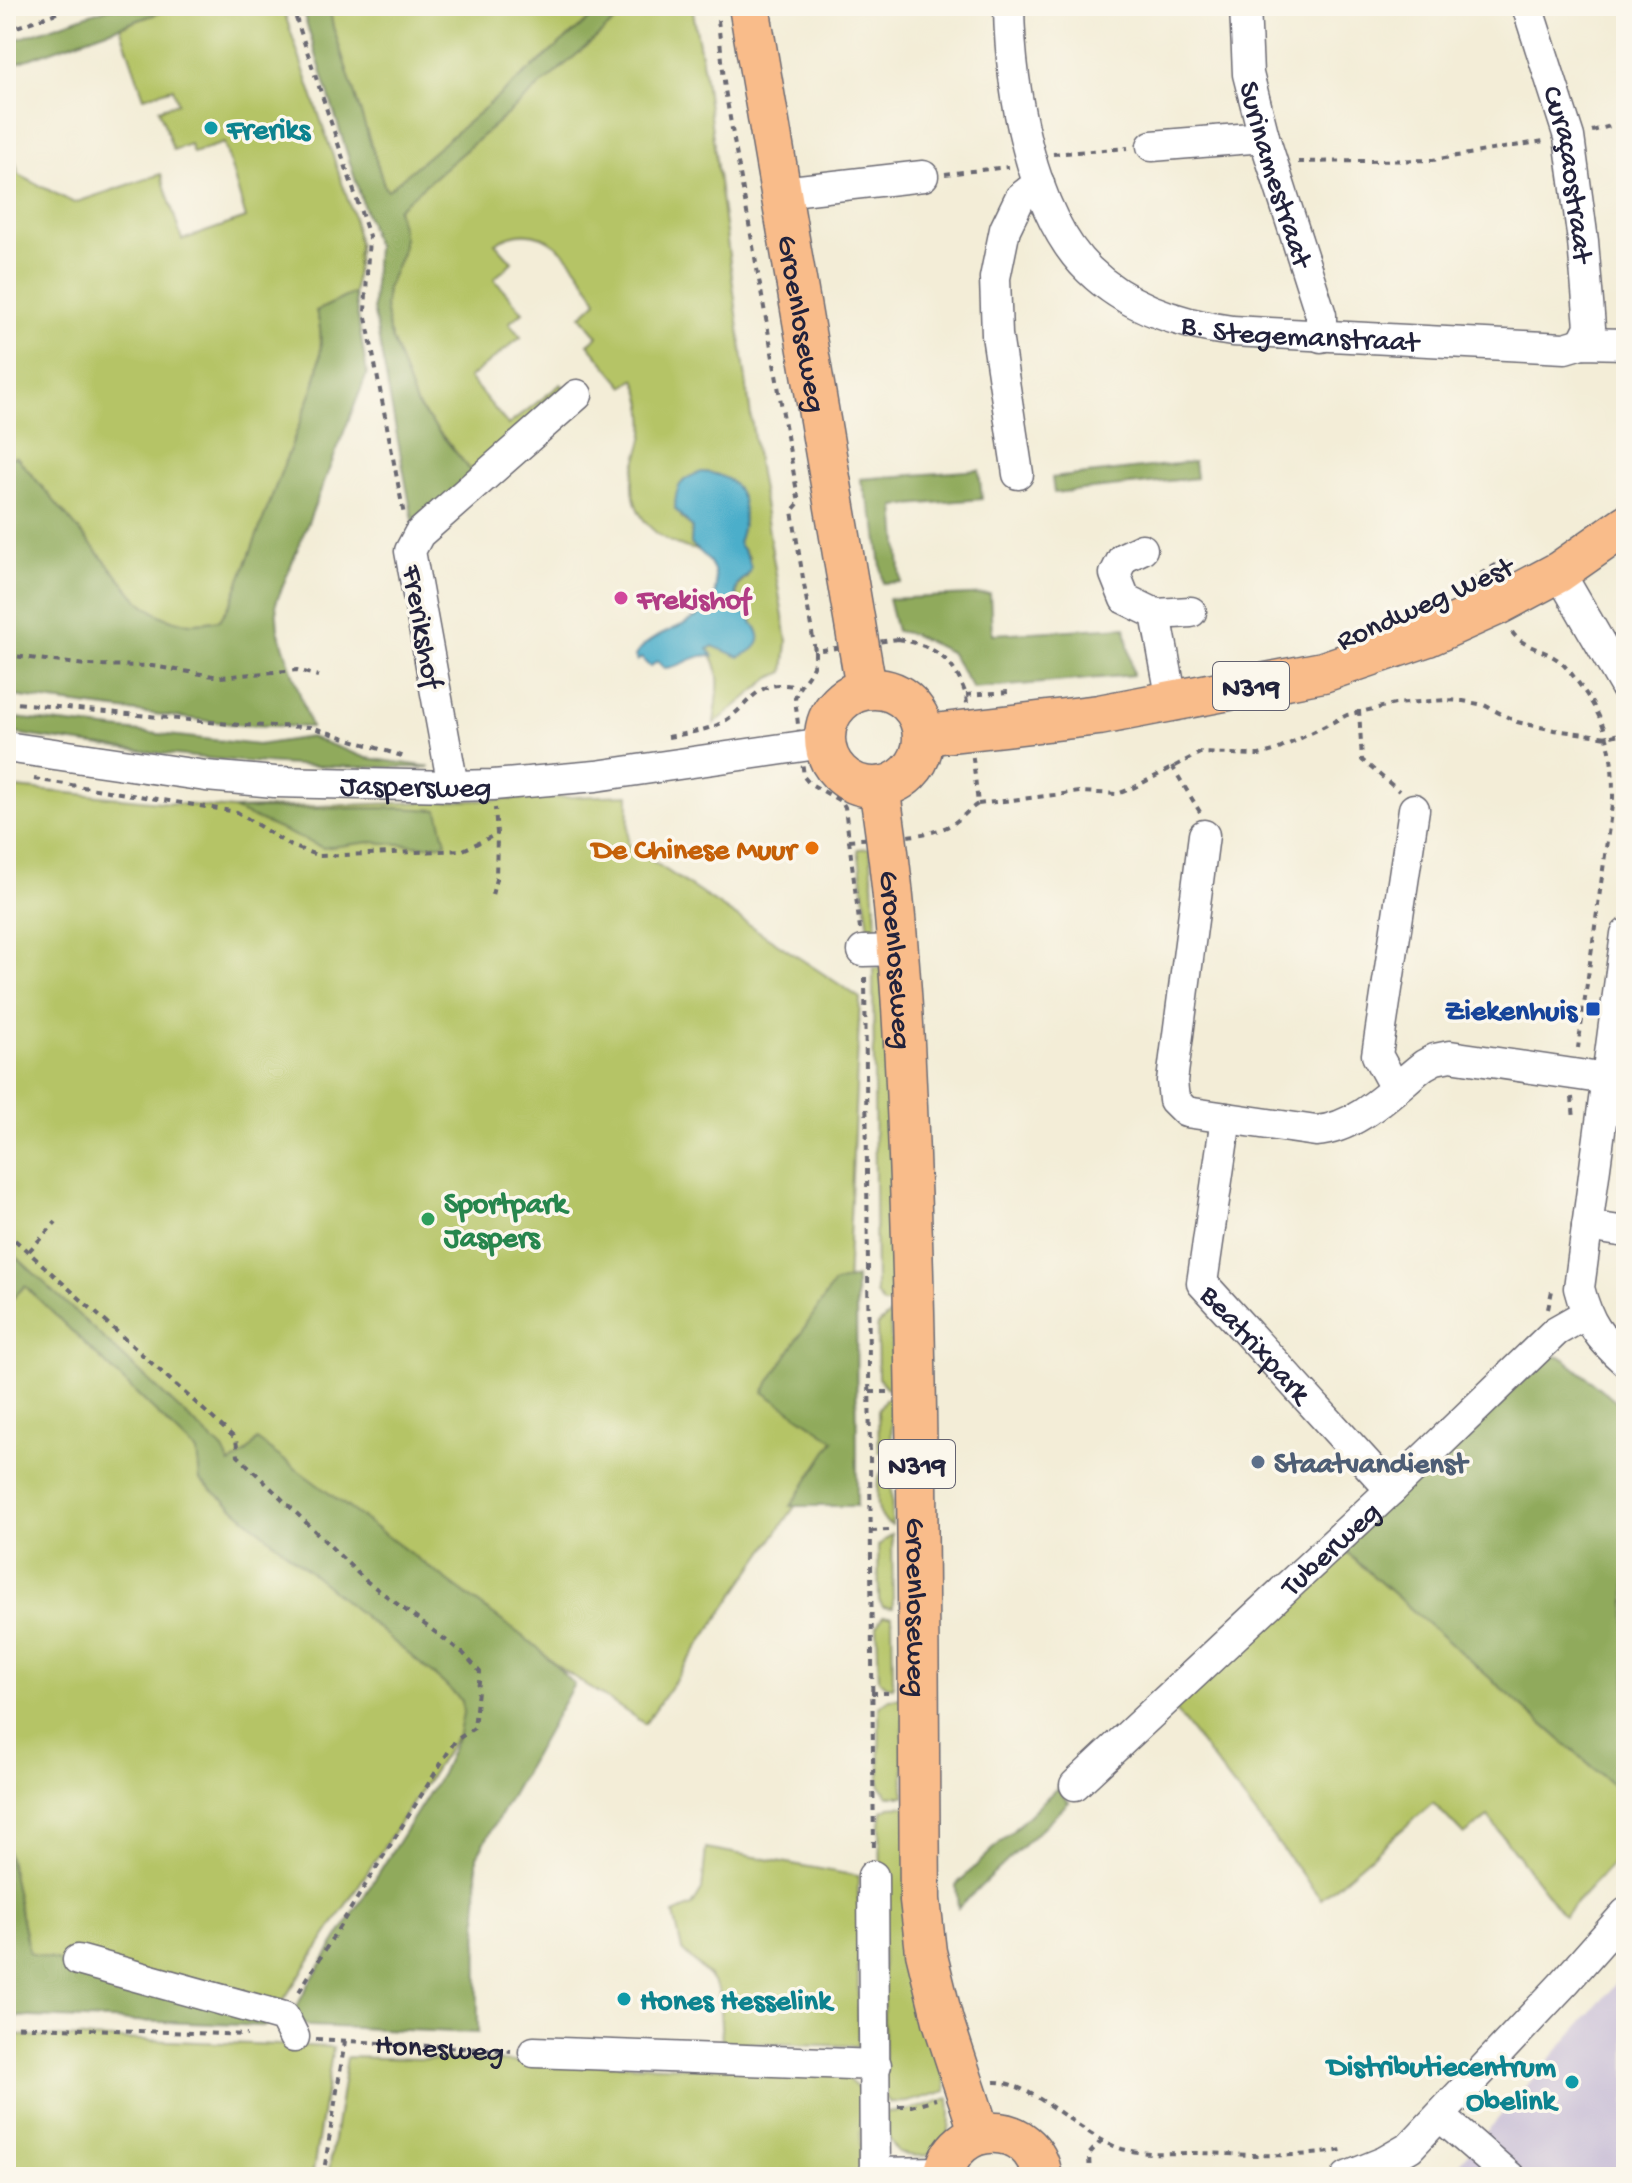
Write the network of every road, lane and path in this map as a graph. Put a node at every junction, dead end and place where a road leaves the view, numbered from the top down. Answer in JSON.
{"nodes":[{"id":1,"x":76,"y":6,"type":"edge"},
{"id":2,"x":292,"y":6,"type":"edge"},
{"id":3,"x":1009,"y":6,"type":"edge"},
{"id":4,"x":1245,"y":6,"type":"edge"},
{"id":5,"x":1527,"y":6,"type":"edge"},
{"id":6,"x":734,"y":12,"type":"edge"},
{"id":7,"x":6,"y":31,"type":"edge"},
{"id":8,"x":1626,"y":122,"type":"edge"},
{"id":9,"x":1569,"y":137,"type":"junction"},
{"id":10,"x":1152,"y":146,"type":"dead end"},
{"id":11,"x":1268,"y":150,"type":"junction"},
{"id":12,"x":923,"y":176,"type":"dead end"},
{"id":13,"x":1039,"y":183,"type":"junction"},
{"id":14,"x":782,"y":192,"type":"junction"},
{"id":15,"x":1321,"y":337,"type":"junction"},
{"id":16,"x":1582,"y":343,"type":"junction"},
{"id":17,"x":1626,"y":344,"type":"edge"},
{"id":18,"x":577,"y":395,"type":"dead end"},
{"id":19,"x":828,"y":465,"type":"junction"},
{"id":20,"x":1018,"y":474,"type":"dead end"},
{"id":21,"x":799,"y":503,"type":"junction"},
{"id":22,"x":1626,"y":525,"type":"edge"},
{"id":23,"x":1142,"y":549,"type":"dead end"},
{"id":24,"x":410,"y":551,"type":"junction"},
{"id":25,"x":1517,"y":562,"type":"dead end"},
{"id":26,"x":1559,"y":572,"type":"junction"},
{"id":27,"x":1489,"y":589,"type":"junction"},
{"id":28,"x":1455,"y":591,"type":"dead end"},
{"id":29,"x":1191,"y":612,"type":"dead end"},
{"id":30,"x":1156,"y":614,"type":"junction"},
{"id":31,"x":859,"y":644,"type":"junction"},
{"id":32,"x":815,"y":651,"type":"junction"},
{"id":33,"x":6,"y":655,"type":"edge"},
{"id":34,"x":318,"y":676,"type":"dead end"},
{"id":35,"x":798,"y":687,"type":"junction"},
{"id":36,"x":866,"y":688,"type":"junction"},
{"id":37,"x":1626,"y":688,"type":"edge"},
{"id":38,"x":1015,"y":692,"type":"dead end"},
{"id":39,"x":1172,"y":701,"type":"junction"},
{"id":40,"x":6,"y":702,"type":"edge"},
{"id":41,"x":1359,"y":710,"type":"junction"},
{"id":42,"x":967,"y":712,"type":"junction"},
{"id":43,"x":1626,"y":732,"type":"edge"},
{"id":44,"x":925,"y":735,"type":"junction"},
{"id":45,"x":1608,"y":737,"type":"junction"},
{"id":46,"x":660,"y":739,"type":"dead end"},
{"id":47,"x":812,"y":745,"type":"junction"},
{"id":48,"x":6,"y":747,"type":"edge"},
{"id":49,"x":1172,"y":766,"type":"junction"},
{"id":50,"x":450,"y":773,"type":"junction"},
{"id":51,"x":21,"y":777,"type":"dead end"},
{"id":52,"x":493,"y":785,"type":"junction"},
{"id":53,"x":879,"y":787,"type":"junction"},
{"id":54,"x":978,"y":804,"type":"junction"},
{"id":55,"x":1414,"y":809,"type":"joint"},
{"id":56,"x":497,"y":834,"type":"junction"},
{"id":57,"x":1204,"y":835,"type":"joint"},
{"id":58,"x":868,"y":838,"type":"junction"},
{"id":59,"x":492,"y":895,"type":"dead end"},
{"id":60,"x":1626,"y":934,"type":"edge"},
{"id":61,"x":881,"y":951,"type":"junction"},
{"id":62,"x":1575,"y":1074,"type":"junction"},
{"id":63,"x":1607,"y":1079,"type":"junction"},
{"id":64,"x":1395,"y":1088,"type":"junction"},
{"id":65,"x":1226,"y":1118,"type":"junction"},
{"id":66,"x":1576,"y":1131,"type":"dead end"},
{"id":67,"x":56,"y":1222,"type":"dead end"},
{"id":68,"x":1587,"y":1226,"type":"junction"},
{"id":69,"x":6,"y":1232,"type":"edge"},
{"id":70,"x":1626,"y":1232,"type":"edge"},
{"id":71,"x":29,"y":1251,"type":"junction"},
{"id":72,"x":1557,"y":1272,"type":"dead end"},
{"id":73,"x":1586,"y":1314,"type":"junction"},
{"id":74,"x":1556,"y":1331,"type":"junction"},
{"id":75,"x":1626,"y":1362,"type":"edge"},
{"id":76,"x":1391,"y":1490,"type":"junction"},
{"id":77,"x":1075,"y":1785,"type":"dead end"},
{"id":78,"x":874,"y":1829,"type":"dead end"},
{"id":79,"x":873,"y":1876,"type":"dead end"},
{"id":80,"x":1626,"y":1913,"type":"edge"},
{"id":81,"x":78,"y":1960,"type":"dead end"},
{"id":82,"x":6,"y":2026,"type":"edge"},
{"id":83,"x":289,"y":2027,"type":"junction"},
{"id":84,"x":249,"y":2035,"type":"dead end"},
{"id":85,"x":345,"y":2041,"type":"junction"},
{"id":86,"x":534,"y":2052,"type":"joint"},
{"id":87,"x":876,"y":2065,"type":"junction"},
{"id":88,"x":1440,"y":2116,"type":"junction"},
{"id":89,"x":980,"y":2134,"type":"junction"},
{"id":90,"x":1353,"y":2147,"type":"dead end"},
{"id":91,"x":944,"y":2174,"type":"edge"},
{"id":92,"x":875,"y":2175,"type":"edge"},
{"id":93,"x":323,"y":2177,"type":"edge"},
{"id":94,"x":1042,"y":2177,"type":"edge"},
{"id":95,"x":1090,"y":2177,"type":"edge"},
{"id":96,"x":1347,"y":2177,"type":"edge"},
{"id":97,"x":1510,"y":2177,"type":"edge"}],
"edges":[{"from":1,"to":7,"type":"path"},
{"from":2,"to":24,"type":"path"},
{"from":3,"to":13,"type":"street","name":"B. Stegemanstraat"},
{"from":4,"to":11,"type":"street","name":"Surinamestraat"},
{"from":5,"to":9,"type":"street","name":"Curaçaostraat"},
{"from":6,"to":14,"type":"main road","name":"Groenloseweg"},
{"from":6,"to":21,"type":"path"},
{"from":8,"to":9,"type":"path"},
{"from":9,"to":11,"type":"path"},
{"from":9,"to":16,"type":"street","name":"Curaçaostraat"},
{"from":10,"to":11,"type":"street"},
{"from":11,"to":15,"type":"street","name":"Surinamestraat"},
{"from":12,"to":14,"type":"street"},
{"from":13,"to":15,"type":"street","name":"B. Stegemanstraat"},
{"from":13,"to":20,"type":"street"},
{"from":14,"to":19,"type":"main road","name":"Groenloseweg"},
{"from":15,"to":16,"type":"street","name":"B. Stegemanstraat"},
{"from":16,"to":17,"type":"street","name":"B. Stegemanstraat"},
{"from":18,"to":24,"type":"street","name":"Frerikshof"},
{"from":19,"to":21,"type":"path"},
{"from":19,"to":31,"type":"main road","name":"Groenloseweg"},
{"from":21,"to":32,"type":"path"},
{"from":22,"to":26,"type":"main road","name":"Rondweg West","number":"N319"},
{"from":23,"to":30,"type":"street"},
{"from":24,"to":50,"type":"street","name":"Frerikshof"},
{"from":25,"to":27,"type":"path","name":"Rondweg West"},
{"from":26,"to":27,"type":"main road","name":"Rondweg West","number":"N319"},
{"from":26,"to":37,"type":"street"},
{"from":27,"to":28,"type":"path","name":"Rondweg West"},
{"from":27,"to":39,"type":"main road","name":"Rondweg West","number":"N319"},
{"from":27,"to":45,"type":"path"},
{"from":29,"to":30,"type":"street"},
{"from":30,"to":39,"type":"street"},
{"from":31,"to":32,"type":"path"},
{"from":31,"to":36,"type":"main road","name":"Groenloseweg"},
{"from":31,"to":42,"type":"path"},
{"from":32,"to":35,"type":"path"},
{"from":33,"to":34,"type":"path"},
{"from":35,"to":46,"type":"path"},
{"from":35,"to":47,"type":"path"},
{"from":36,"to":44,"type":"main road"},
{"from":36,"to":47,"type":"main road"},
{"from":38,"to":42,"type":"path"},
{"from":39,"to":42,"type":"main road","name":"Rondweg West","number":"N319"},
{"from":40,"to":50,"type":"path"},
{"from":41,"to":45,"type":"path"},
{"from":41,"to":49,"type":"path"},
{"from":41,"to":55,"type":"path"},
{"from":42,"to":44,"type":"main road","name":"Rondweg West","number":"N319"},
{"from":42,"to":54,"type":"path"},
{"from":43,"to":45,"type":"path"},
{"from":44,"to":53,"type":"main road"},
{"from":45,"to":62,"type":"path"},
{"from":47,"to":52,"type":"street","name":"Jaspersweg"},
{"from":47,"to":53,"type":"main road"},
{"from":47,"to":58,"type":"path"},
{"from":48,"to":50,"type":"street","name":"Jaspersweg"},
{"from":49,"to":54,"type":"path"},
{"from":49,"to":57,"type":"path"},
{"from":50,"to":52,"type":"street","name":"Jaspersweg"},
{"from":51,"to":56,"type":"path"},
{"from":52,"to":56,"type":"path"},
{"from":53,"to":58,"type":"main road","name":"Groenloseweg","number":"N319"},
{"from":54,"to":58,"type":"path"},
{"from":55,"to":64,"type":"street"},
{"from":56,"to":59,"type":"path"},
{"from":57,"to":65,"type":"street"},
{"from":58,"to":61,"type":"main road","name":"Groenloseweg","number":"N319"},
{"from":58,"to":61,"type":"path","name":"Groenloseweg"},
{"from":60,"to":63,"type":"street"},
{"from":61,"to":78,"type":"path","name":"Groenloseweg"},
{"from":61,"to":89,"type":"main road","name":"Groenloseweg","number":"N319"},
{"from":62,"to":63,"type":"street"},
{"from":62,"to":64,"type":"street"},
{"from":62,"to":66,"type":"path"},
{"from":63,"to":68,"type":"street"},
{"from":64,"to":65,"type":"street"},
{"from":65,"to":76,"type":"street","name":"Beatrixpark"},
{"from":67,"to":71,"type":"path"},
{"from":68,"to":70,"type":"street"},
{"from":68,"to":73,"type":"street"},
{"from":69,"to":71,"type":"path"},
{"from":71,"to":83,"type":"path"},
{"from":72,"to":74,"type":"path"},
{"from":73,"to":74,"type":"street","name":"Tuberweg"},
{"from":73,"to":75,"type":"street"},
{"from":74,"to":76,"type":"street","name":"Tuberweg"},
{"from":76,"to":77,"type":"street","name":"Tuberweg"},
{"from":79,"to":87,"type":"street"},
{"from":80,"to":88,"type":"street"},
{"from":81,"to":83,"type":"street"},
{"from":82,"to":84,"type":"path"},
{"from":83,"to":85,"type":"path","name":"Honesweg"},
{"from":85,"to":86,"type":"path","name":"Honesweg"},
{"from":85,"to":93,"type":"path"},
{"from":86,"to":87,"type":"street","name":"Honesweg"},
{"from":87,"to":92,"type":"street"},
{"from":88,"to":96,"type":"street"},
{"from":88,"to":97,"type":"street"},
{"from":89,"to":91,"type":"main road"},
{"from":89,"to":94,"type":"main road"},
{"from":90,"to":95,"type":"path"},
{"from":91,"to":92,"type":"street"}]}
